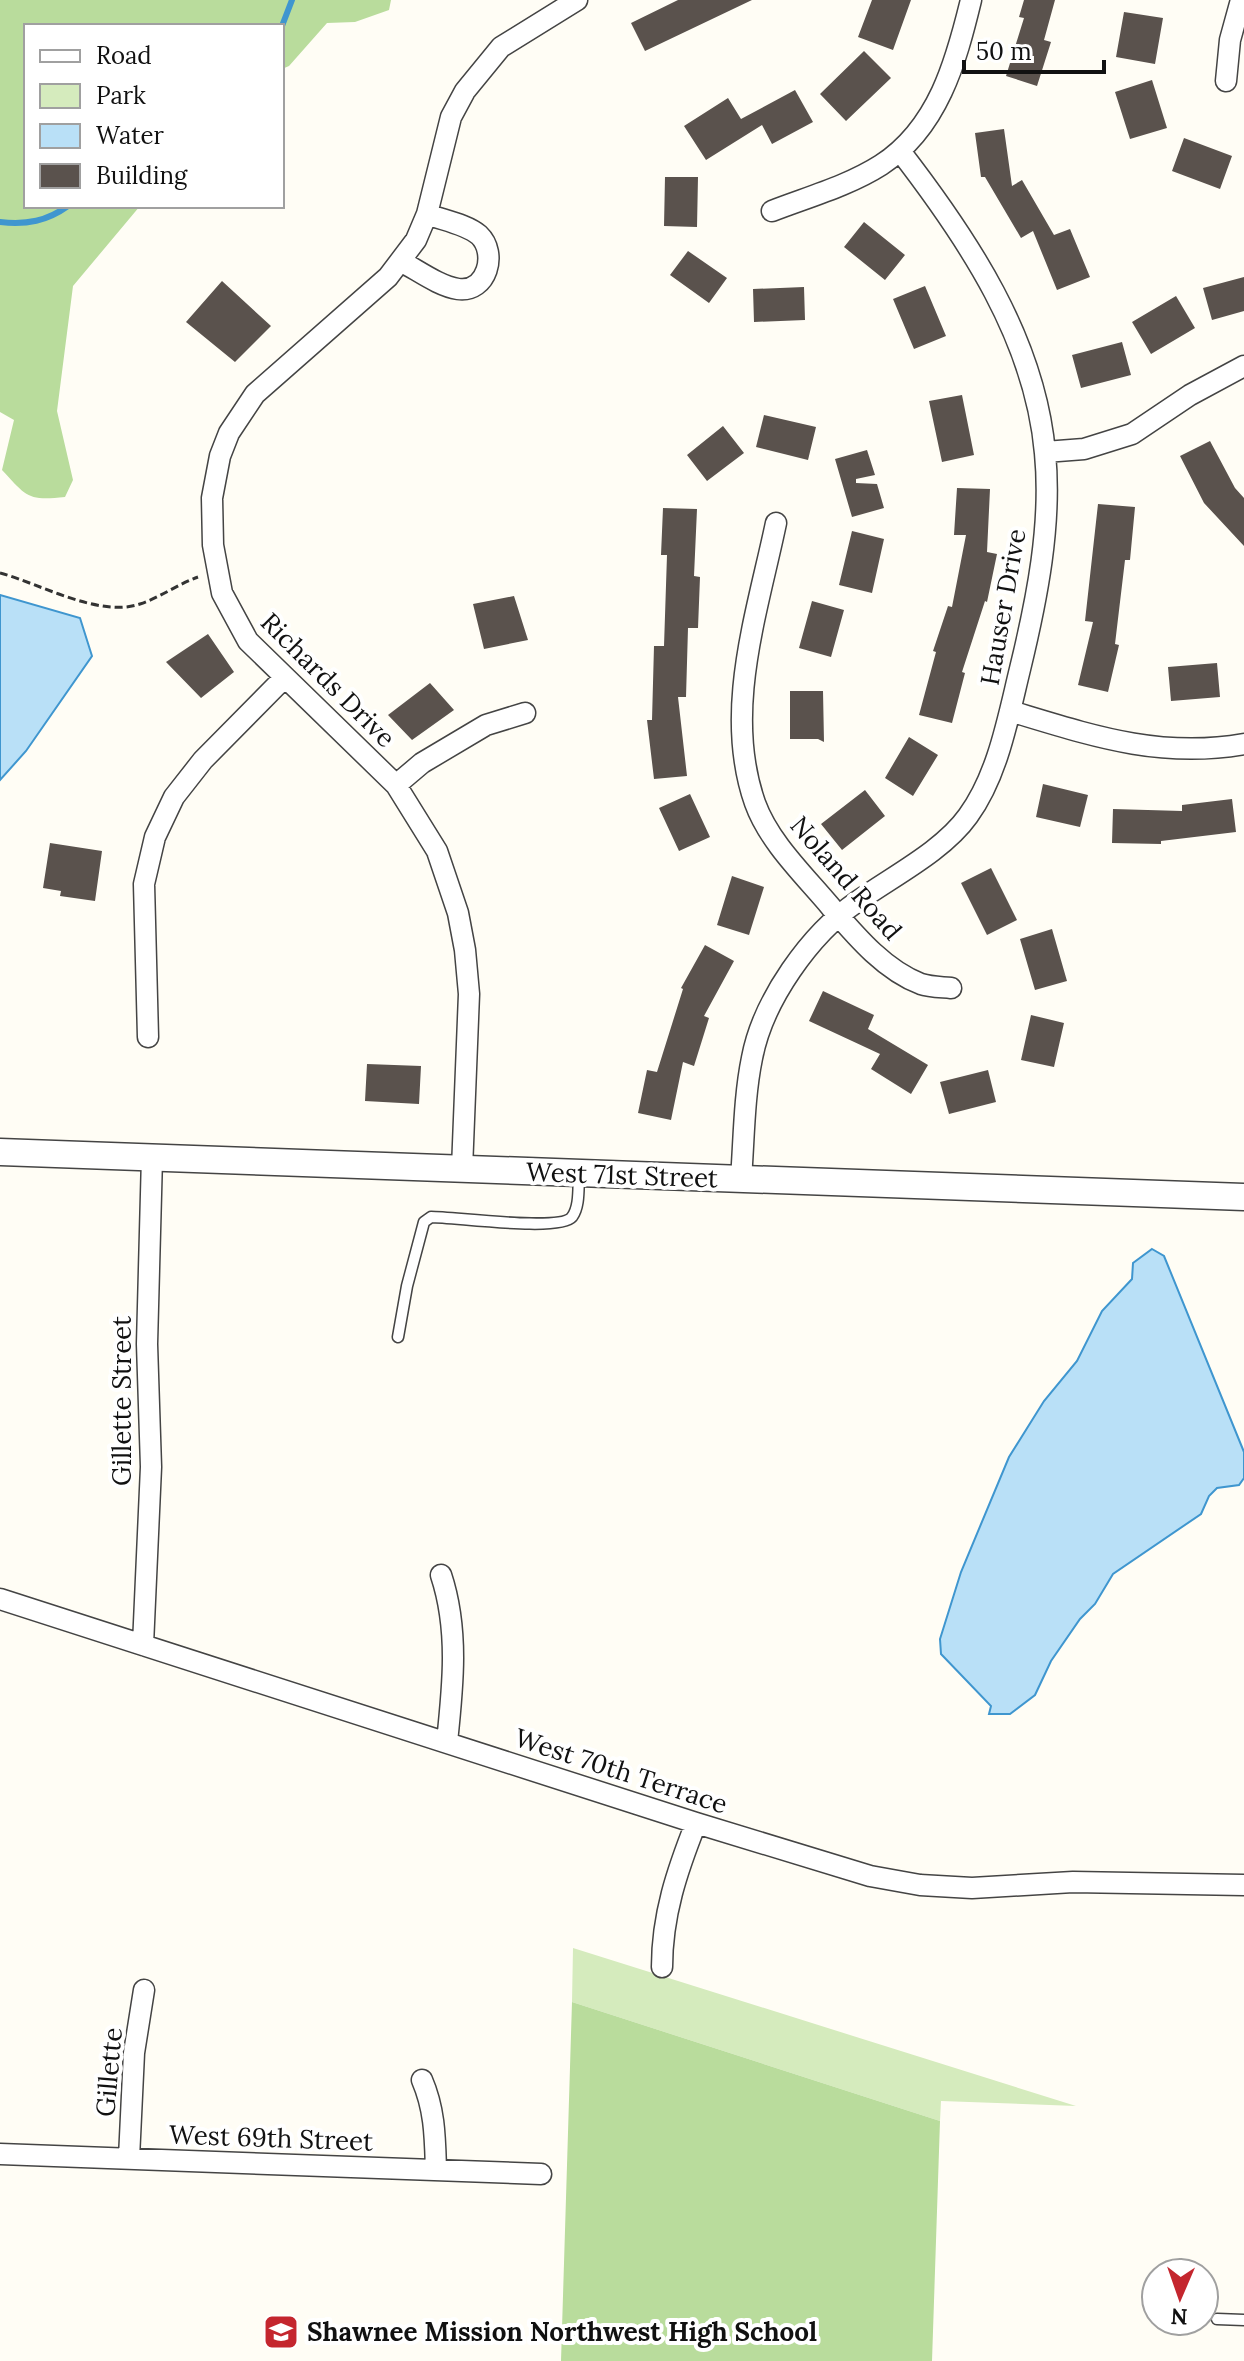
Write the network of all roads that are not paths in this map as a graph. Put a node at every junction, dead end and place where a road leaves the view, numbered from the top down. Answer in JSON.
{"nodes":[{"id":1,"x":577,"y":0,"type":"edge"},
{"id":2,"x":971,"y":0,"type":"edge"},
{"id":3,"x":1241,"y":0,"type":"edge"},
{"id":4,"x":1226,"y":81,"type":"dead end"},
{"id":5,"x":900,"y":151,"type":"junction"},
{"id":6,"x":772,"y":211,"type":"dead end"},
{"id":7,"x":427,"y":214,"type":"junction"},
{"id":8,"x":402,"y":262,"type":"junction"},
{"id":9,"x":1244,"y":366,"type":"edge"},
{"id":10,"x":1045,"y":452,"type":"junction"},
{"id":11,"x":776,"y":523,"type":"dead end"},
{"id":12,"x":285,"y":677,"type":"junction"},
{"id":13,"x":1010,"y":711,"type":"junction"},
{"id":14,"x":525,"y":713,"type":"dead end"},
{"id":15,"x":1244,"y":744,"type":"edge"},
{"id":16,"x":396,"y":785,"type":"junction"},
{"id":17,"x":838,"y":915,"type":"junction"},
{"id":18,"x":951,"y":988,"type":"dead end"},
{"id":19,"x":148,"y":1037,"type":"dead end"},
{"id":20,"x":0,"y":1152,"type":"edge"},
{"id":21,"x":152,"y":1157,"type":"junction"},
{"id":22,"x":462,"y":1169,"type":"junction"},
{"id":23,"x":579,"y":1173,"type":"junction"},
{"id":24,"x":741,"y":1179,"type":"junction"},
{"id":25,"x":1244,"y":1197,"type":"edge"},
{"id":26,"x":398,"y":1337,"type":"dead end"},
{"id":27,"x":441,"y":1575,"type":"dead end"},
{"id":28,"x":0,"y":1599,"type":"edge"},
{"id":29,"x":143,"y":1645,"type":"junction"},
{"id":30,"x":447,"y":1742,"type":"junction"},
{"id":31,"x":696,"y":1823,"type":"junction"},
{"id":32,"x":1244,"y":1885,"type":"edge"},
{"id":33,"x":662,"y":1967,"type":"dead end"},
{"id":34,"x":144,"y":1990,"type":"dead end"},
{"id":35,"x":422,"y":2080,"type":"dead end"},
{"id":36,"x":0,"y":2154,"type":"edge"},
{"id":37,"x":129,"y":2158,"type":"junction"},
{"id":38,"x":436,"y":2170,"type":"junction"},
{"id":39,"x":541,"y":2174,"type":"dead end"},
{"id":40,"x":1220,"y":2319,"type":"edge"},
{"id":41,"x":1244,"y":2320,"type":"edge"}],
"edges":[{"from":1,"to":7,"type":"street","name":"Richards Drive"},
{"from":2,"to":5,"type":"street"},
{"from":3,"to":4,"type":"street"},
{"from":5,"to":6,"type":"street"},
{"from":5,"to":10,"type":"street","name":"Hauser Drive"},
{"from":7,"to":8,"type":"street","name":"Richards Drive"},
{"from":7,"to":8,"type":"street"},
{"from":8,"to":12,"type":"street","name":"Richards Drive"},
{"from":9,"to":10,"type":"street"},
{"from":10,"to":13,"type":"street","name":"Hauser Drive"},
{"from":11,"to":17,"type":"street","name":"Noland Road"},
{"from":12,"to":16,"type":"street","name":"Richards Drive"},
{"from":12,"to":19,"type":"street"},
{"from":13,"to":15,"type":"street"},
{"from":13,"to":17,"type":"street","name":"Hauser Drive"},
{"from":14,"to":16,"type":"street"},
{"from":16,"to":22,"type":"street","name":"Richards Drive"},
{"from":17,"to":18,"type":"street","name":"Noland Road"},
{"from":17,"to":24,"type":"street","name":"Hauser Drive"},
{"from":20,"to":21,"type":"street","name":"West 71st Street"},
{"from":21,"to":22,"type":"street","name":"West 71st Street"},
{"from":21,"to":29,"type":"street","name":"Gillette Street"},
{"from":22,"to":23,"type":"street","name":"West 71st Street"},
{"from":23,"to":24,"type":"street","name":"West 71st Street"},
{"from":23,"to":26,"type":"lane"},
{"from":24,"to":25,"type":"street","name":"West 71st Street"},
{"from":27,"to":30,"type":"street"},
{"from":28,"to":29,"type":"street","name":"West 70th Terrace"},
{"from":29,"to":30,"type":"street","name":"West 70th Terrace"},
{"from":30,"to":31,"type":"street","name":"West 70th Terrace"},
{"from":31,"to":32,"type":"street","name":"West 70th Terrace"},
{"from":31,"to":33,"type":"street"},
{"from":34,"to":37,"type":"street","name":"Gillette"},
{"from":35,"to":38,"type":"street"},
{"from":36,"to":37,"type":"street","name":"West 69th Street"},
{"from":37,"to":38,"type":"street","name":"West 69th Street"},
{"from":38,"to":39,"type":"street","name":"West 69th Street"},
{"from":40,"to":41,"type":"lane"}]}
